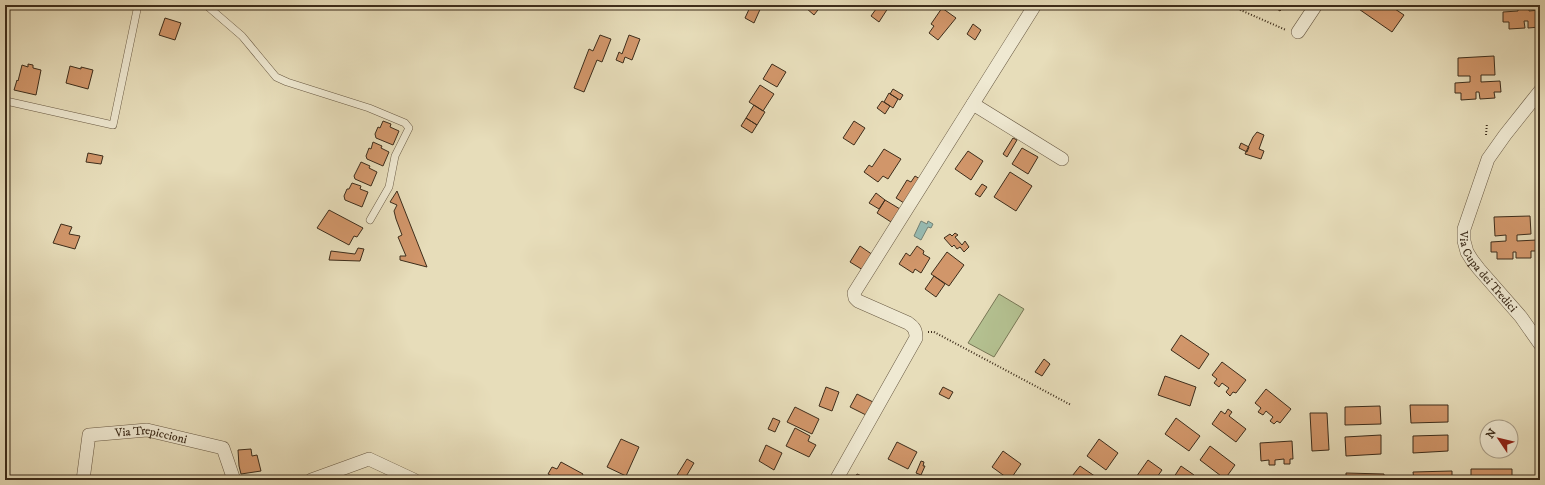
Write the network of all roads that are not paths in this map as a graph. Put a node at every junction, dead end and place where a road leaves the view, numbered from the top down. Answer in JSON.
{"nodes":[{"id":1,"x":138,"y":5,"type":"edge"},
{"id":2,"x":206,"y":5,"type":"edge"},
{"id":3,"x":1035,"y":5,"type":"edge"},
{"id":4,"x":1316,"y":5,"type":"edge"},
{"id":5,"x":1298,"y":32,"type":"road end"},
{"id":6,"x":1540,"y":91,"type":"edge"},
{"id":7,"x":6,"y":101,"type":"dead end"},
{"id":8,"x":973,"y":104,"type":"junction"},
{"id":9,"x":1062,"y":159,"type":"dead end"},
{"id":10,"x":370,"y":220,"type":"dead end"},
{"id":11,"x":1540,"y":344,"type":"edge"},
{"id":12,"x":83,"y":480,"type":"edge"},
{"id":13,"x":234,"y":480,"type":"edge"},
{"id":14,"x":311,"y":480,"type":"edge"},
{"id":15,"x":414,"y":480,"type":"edge"},
{"id":16,"x":836,"y":480,"type":"edge"}],
"edges":[{"from":1,"to":7,"type":"lane"},
{"from":2,"to":10,"type":"lane"},
{"from":3,"to":8,"type":"street"},
{"from":4,"to":5,"type":"street"},
{"from":6,"to":11,"type":"street","name":"Via Cupa dei Tredici"},
{"from":8,"to":9,"type":"street"},
{"from":8,"to":16,"type":"street"},
{"from":12,"to":13,"type":"street","name":"Via Trepiccioni"},
{"from":14,"to":15,"type":"street"}]}
